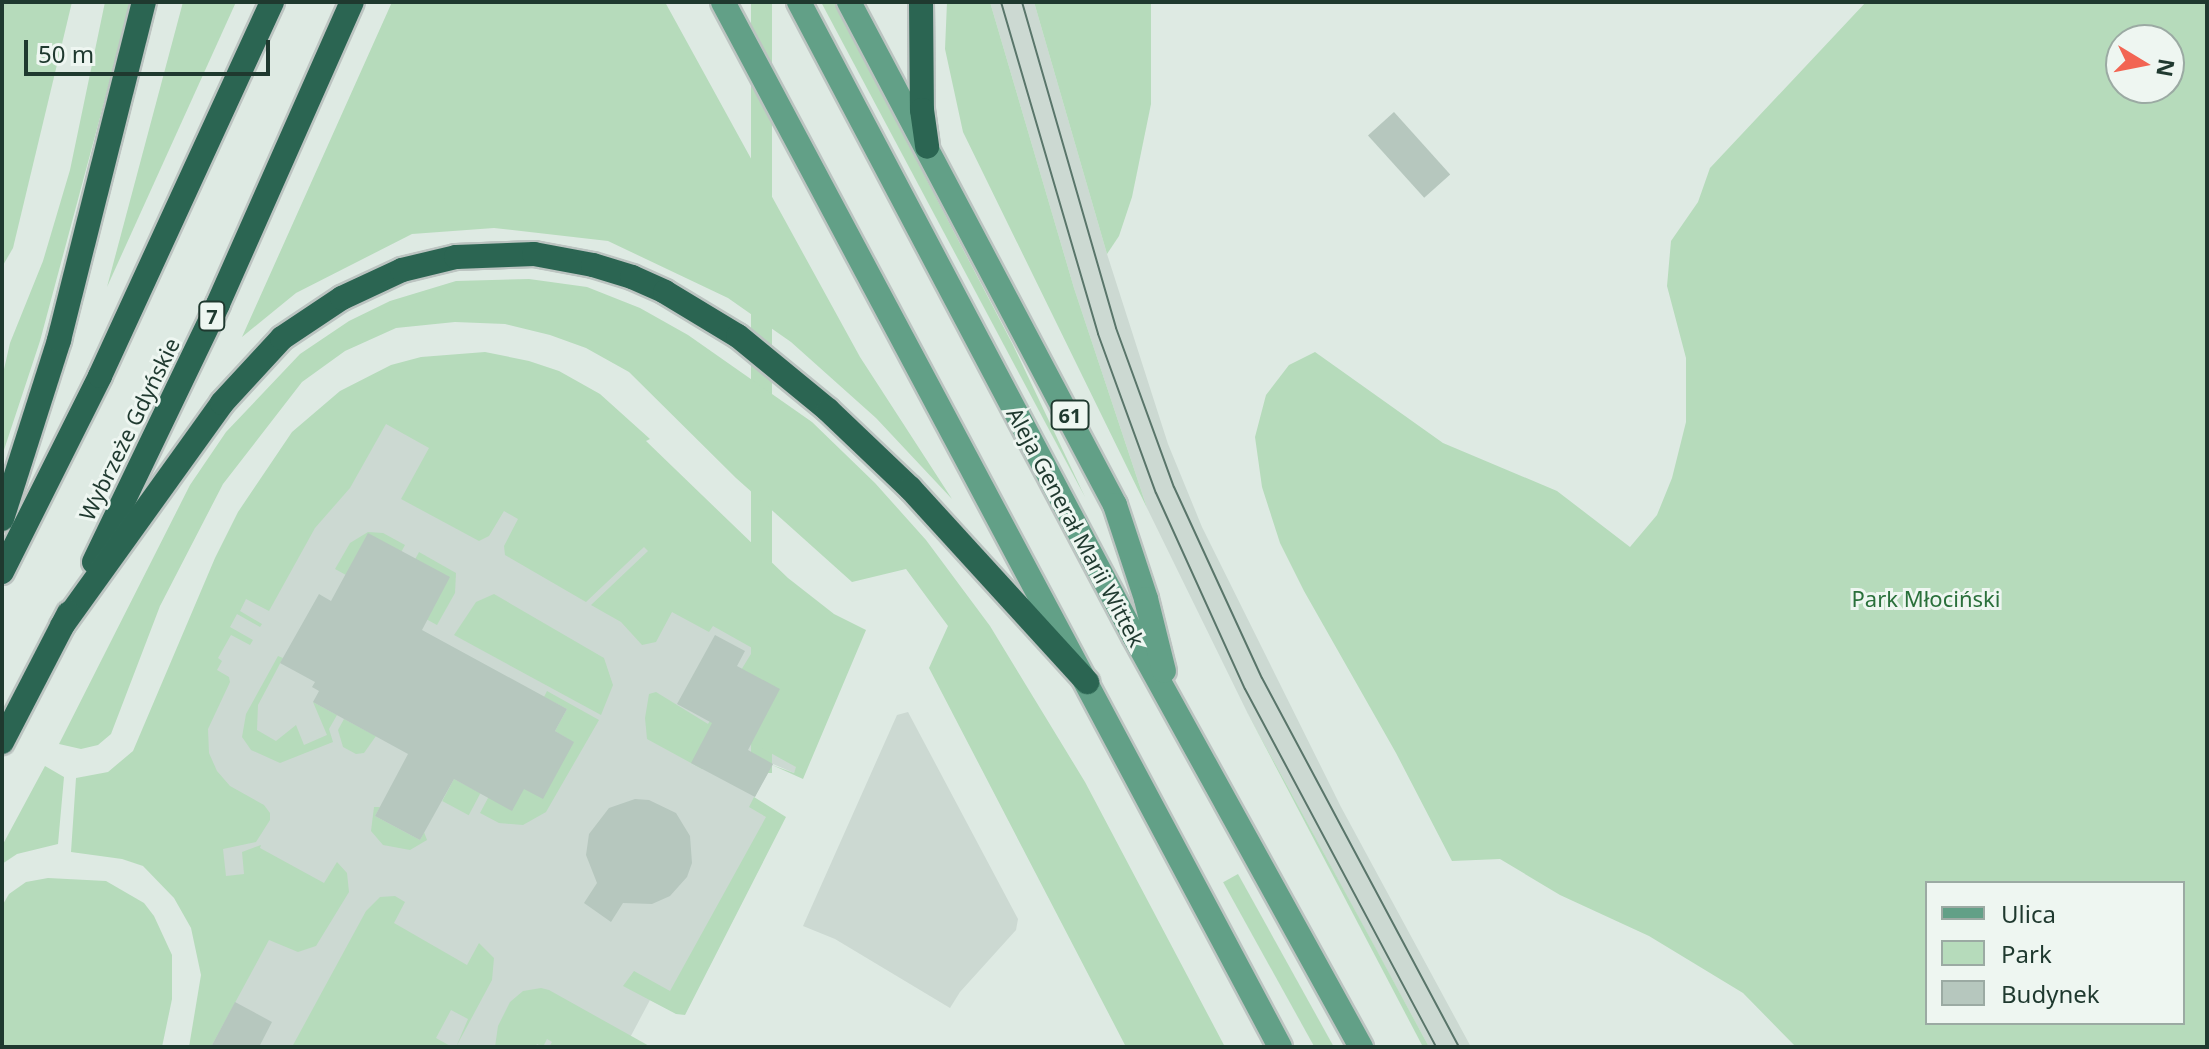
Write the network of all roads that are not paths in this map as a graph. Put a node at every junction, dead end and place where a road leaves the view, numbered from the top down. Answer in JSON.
{"nodes":[{"id":1,"x":144,"y":2,"type":"edge"},
{"id":2,"x":272,"y":2,"type":"edge"},
{"id":3,"x":352,"y":2,"type":"edge"},
{"id":4,"x":723,"y":2,"type":"edge"},
{"id":5,"x":799,"y":2,"type":"edge"},
{"id":6,"x":849,"y":2,"type":"edge"},
{"id":7,"x":921,"y":2,"type":"edge"},
{"id":8,"x":927,"y":147,"type":"junction"},
{"id":9,"x":2,"y":519,"type":"edge"},
{"id":10,"x":2,"y":572,"type":"edge"},
{"id":11,"x":62,"y":626,"type":"junction"},
{"id":12,"x":1087,"y":682,"type":"junction"},
{"id":13,"x":1171,"y":700,"type":"junction"},
{"id":14,"x":2,"y":742,"type":"edge"},
{"id":15,"x":1280,"y":1047,"type":"edge"},
{"id":16,"x":1361,"y":1047,"type":"edge"}],
"edges":[{"from":1,"to":9,"type":"highway"},
{"from":2,"to":10,"type":"highway"},
{"from":3,"to":11,"type":"highway","name":"Wybrzeże Gdyńskie","number":"7"},
{"from":4,"to":12,"type":"main road"},
{"from":5,"to":13,"type":"main road","name":"Aleja Generał Marii Wittek"},
{"from":6,"to":8,"type":"main road","number":"61"},
{"from":7,"to":8,"type":"highway"},
{"from":8,"to":13,"type":"main road","number":"61"},
{"from":11,"to":12,"type":"highway"},
{"from":11,"to":14,"type":"highway","name":"Wybrzeże Gdyńskie","number":"7"},
{"from":12,"to":15,"type":"main road"},
{"from":13,"to":16,"type":"main road","name":"Aleja Generał Marii Wittek","number":"61"}]}
